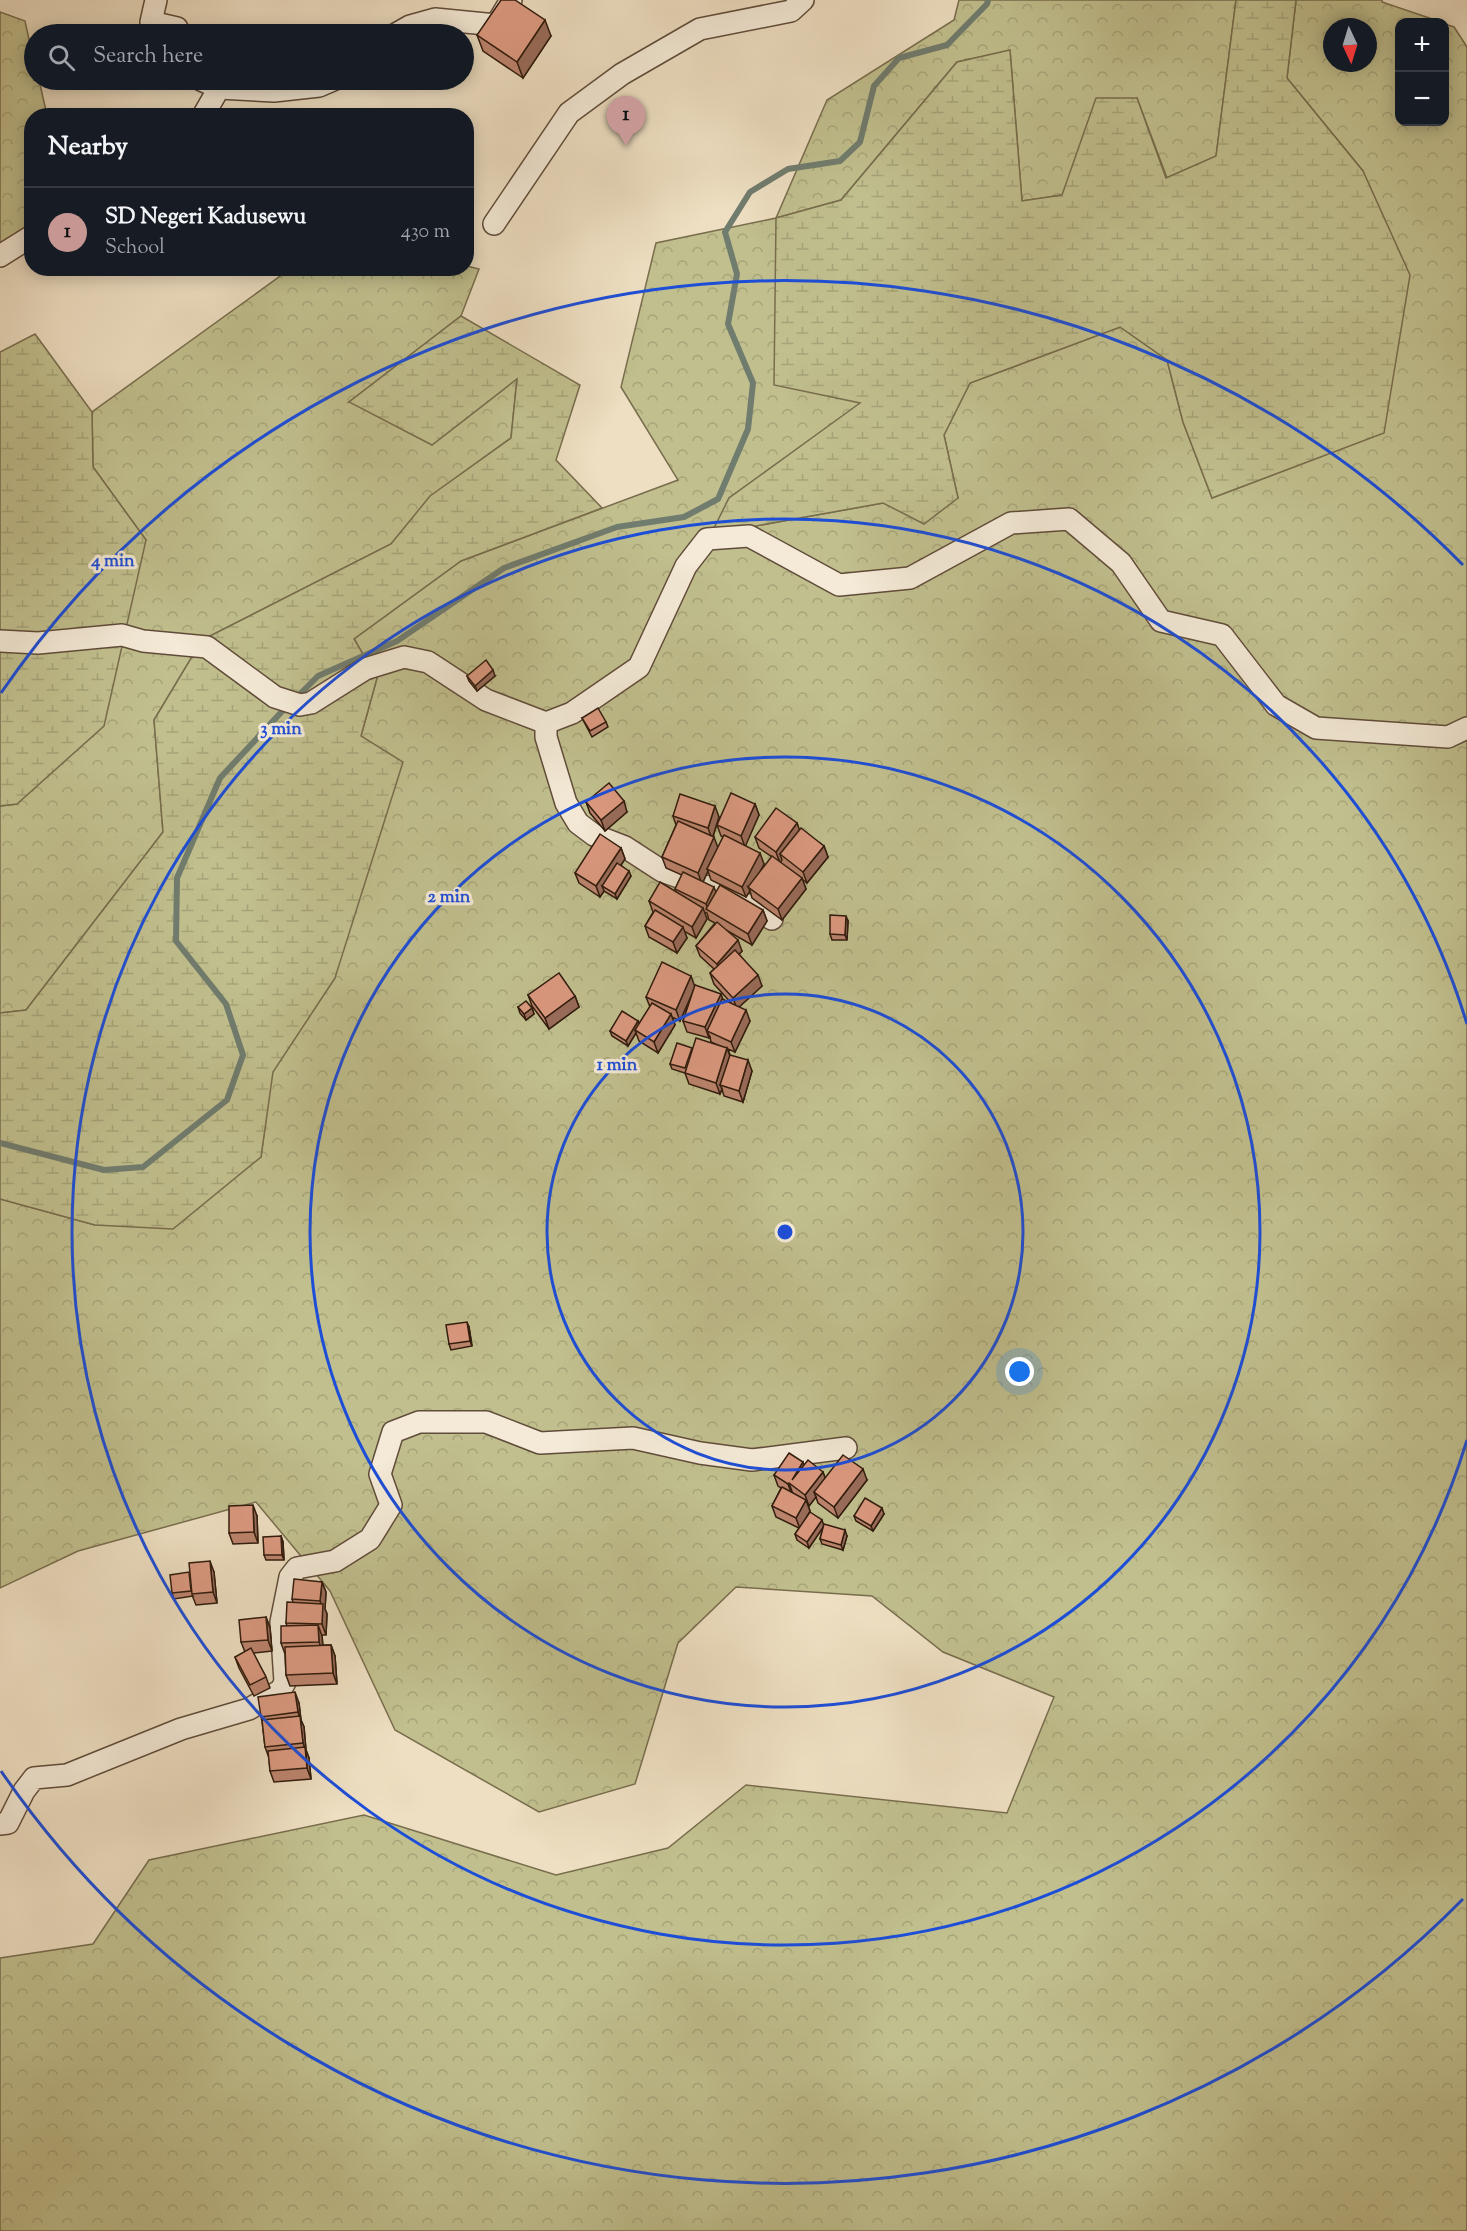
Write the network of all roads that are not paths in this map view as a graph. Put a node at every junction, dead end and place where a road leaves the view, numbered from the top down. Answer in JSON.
{"nodes":[{"id":1,"x":156,"y":0,"type":"edge"},
{"id":2,"x":511,"y":0,"type":"edge"},
{"id":3,"x":803,"y":0,"type":"edge"},
{"id":4,"x":160,"y":24,"type":"edge"},
{"id":5,"x":418,"y":24,"type":"edge"},
{"id":6,"x":209,"y":90,"type":"edge"},
{"id":7,"x":265,"y":90,"type":"edge"},
{"id":8,"x":283,"y":90,"type":"edge"},
{"id":9,"x":205,"y":108,"type":"edge"},
{"id":10,"x":494,"y":224,"type":"dead end"},
{"id":11,"x":24,"y":241,"type":"edge"},
{"id":12,"x":0,"y":256,"type":"edge"},
{"id":13,"x":0,"y":641,"type":"edge"},
{"id":14,"x":546,"y":723,"type":"junction"},
{"id":15,"x":1467,"y":728,"type":"edge"},
{"id":16,"x":772,"y":919,"type":"dead end"},
{"id":17,"x":846,"y":1448,"type":"dead end"},
{"id":18,"x":0,"y":1824,"type":"edge"}],
"edges":[{"from":1,"to":4,"type":"street"},
{"from":2,"to":5,"type":"street"},
{"from":3,"to":10,"type":"street"},
{"from":6,"to":9,"type":"street"},
{"from":7,"to":8,"type":"street"},
{"from":11,"to":12,"type":"street"},
{"from":13,"to":14,"type":"street"},
{"from":14,"to":15,"type":"street"},
{"from":14,"to":16,"type":"street"},
{"from":17,"to":18,"type":"street"}]}
